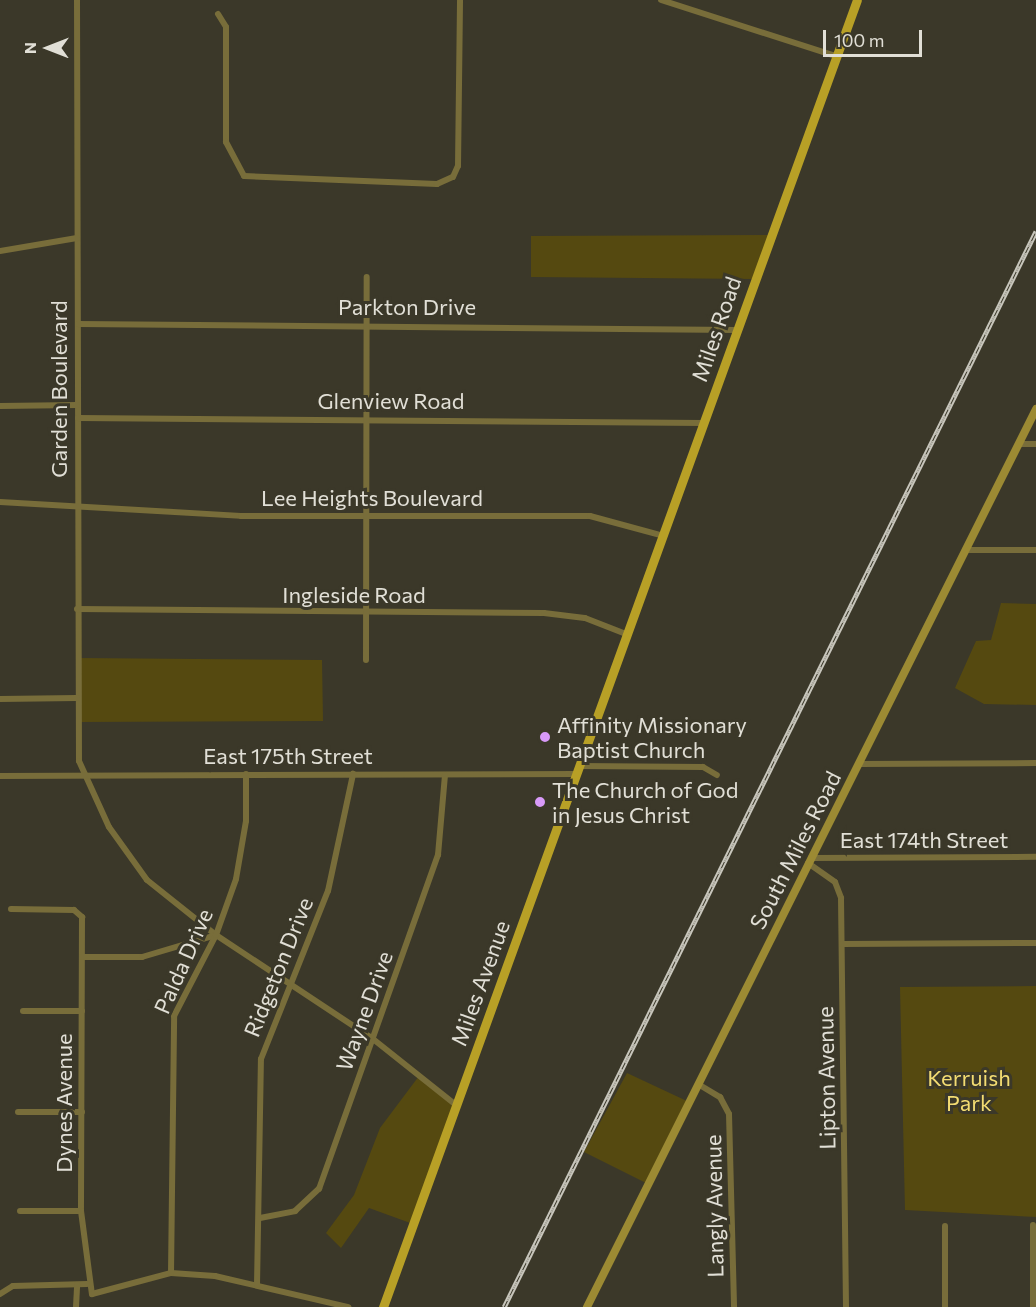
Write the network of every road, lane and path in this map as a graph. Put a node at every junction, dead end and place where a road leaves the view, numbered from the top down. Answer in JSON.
{"nodes":[{"id":1,"x":77,"y":0,"type":"edge"},
{"id":2,"x":460,"y":0,"type":"edge"},
{"id":3,"x":661,"y":0,"type":"edge"},
{"id":4,"x":857,"y":0,"type":"edge"},
{"id":5,"x":218,"y":14,"type":"dead end"},
{"id":6,"x":835,"y":56,"type":"junction"},
{"id":7,"x":77,"y":238,"type":"junction"},
{"id":8,"x":0,"y":251,"type":"edge"},
{"id":9,"x":367,"y":277,"type":"dead end"},
{"id":10,"x":78,"y":324,"type":"junction"},
{"id":11,"x":368,"y":324,"type":"junction"},
{"id":12,"x":736,"y":330,"type":"junction"},
{"id":13,"x":78,"y":405,"type":"junction"},
{"id":14,"x":0,"y":406,"type":"edge"},
{"id":15,"x":1036,"y":409,"type":"edge"},
{"id":16,"x":78,"y":418,"type":"junction"},
{"id":17,"x":368,"y":418,"type":"junction"},
{"id":18,"x":704,"y":423,"type":"junction"},
{"id":19,"x":1019,"y":444,"type":"junction"},
{"id":20,"x":1036,"y":444,"type":"edge"},
{"id":21,"x":0,"y":502,"type":"edge"},
{"id":22,"x":77,"y":505,"type":"junction"},
{"id":23,"x":368,"y":516,"type":"junction"},
{"id":24,"x":664,"y":536,"type":"junction"},
{"id":25,"x":965,"y":550,"type":"junction"},
{"id":26,"x":1036,"y":550,"type":"edge"},
{"id":27,"x":77,"y":609,"type":"junction"},
{"id":28,"x":367,"y":613,"type":"junction"},
{"id":29,"x":627,"y":634,"type":"junction"},
{"id":30,"x":366,"y":660,"type":"dead end"},
{"id":31,"x":613,"y":672,"type":"joint"},
{"id":32,"x":78,"y":698,"type":"junction"},
{"id":33,"x":0,"y":699,"type":"edge"},
{"id":34,"x":1036,"y":763,"type":"edge"},
{"id":35,"x":860,"y":764,"type":"junction"},
{"id":36,"x":577,"y":770,"type":"junction"},
{"id":37,"x":246,"y":774,"type":"junction"},
{"id":38,"x":353,"y":774,"type":"junction"},
{"id":39,"x":444,"y":775,"type":"junction"},
{"id":40,"x":717,"y":775,"type":"dead end"},
{"id":41,"x":0,"y":776,"type":"edge"},
{"id":42,"x":86,"y":776,"type":"junction"},
{"id":43,"x":1036,"y":857,"type":"edge"},
{"id":44,"x":810,"y":861,"type":"junction"},
{"id":45,"x":11,"y":909,"type":"dead end"},
{"id":46,"x":216,"y":935,"type":"junction"},
{"id":47,"x":1036,"y":943,"type":"edge"},
{"id":48,"x":842,"y":944,"type":"junction"},
{"id":49,"x":82,"y":957,"type":"junction"},
{"id":50,"x":291,"y":982,"type":"junction"},
{"id":51,"x":23,"y":1011,"type":"dead end"},
{"id":52,"x":82,"y":1011,"type":"junction"},
{"id":53,"x":373,"y":1039,"type":"junction"},
{"id":54,"x":698,"y":1084,"type":"junction"},
{"id":55,"x":456,"y":1105,"type":"junction"},
{"id":56,"x":18,"y":1112,"type":"dead end"},
{"id":57,"x":82,"y":1112,"type":"junction"},
{"id":58,"x":20,"y":1211,"type":"dead end"},
{"id":59,"x":81,"y":1211,"type":"junction"},
{"id":60,"x":260,"y":1218,"type":"junction"},
{"id":61,"x":1033,"y":1225,"type":"dead end"},
{"id":62,"x":945,"y":1226,"type":"dead end"},
{"id":63,"x":171,"y":1273,"type":"junction"},
{"id":64,"x":87,"y":1284,"type":"junction"},
{"id":65,"x":77,"y":1285,"type":"junction"},
{"id":66,"x":257,"y":1285,"type":"junction"},
{"id":67,"x":0,"y":1294,"type":"edge"},
{"id":68,"x":76,"y":1307,"type":"edge"},
{"id":69,"x":348,"y":1307,"type":"edge"},
{"id":70,"x":383,"y":1307,"type":"edge"},
{"id":71,"x":587,"y":1307,"type":"edge"},
{"id":72,"x":734,"y":1307,"type":"edge"},
{"id":73,"x":846,"y":1307,"type":"edge"},
{"id":74,"x":945,"y":1307,"type":"edge"},
{"id":75,"x":1033,"y":1307,"type":"edge"}],
"edges":[{"from":1,"to":7,"type":"street","name":"Garden Boulevard"},
{"from":2,"to":5,"type":"street"},
{"from":3,"to":6,"type":"street"},
{"from":4,"to":6,"type":"main road","name":"Miles Road"},
{"from":6,"to":12,"type":"main road","name":"Miles Road"},
{"from":7,"to":8,"type":"street"},
{"from":7,"to":10,"type":"street","name":"Garden Boulevard"},
{"from":9,"to":11,"type":"street"},
{"from":10,"to":11,"type":"street","name":"Parkton Drive"},
{"from":10,"to":13,"type":"street","name":"Garden Boulevard"},
{"from":11,"to":12,"type":"street","name":"Parkton Drive"},
{"from":11,"to":17,"type":"street"},
{"from":12,"to":18,"type":"main road","name":"Miles Road"},
{"from":13,"to":14,"type":"street"},
{"from":13,"to":16,"type":"street","name":"Garden Boulevard"},
{"from":15,"to":19,"type":"street","name":"South Miles Road"},
{"from":16,"to":17,"type":"street","name":"Glenview Road"},
{"from":16,"to":22,"type":"street","name":"Garden Boulevard"},
{"from":17,"to":18,"type":"street","name":"Glenview Road"},
{"from":17,"to":23,"type":"street"},
{"from":18,"to":24,"type":"main road","name":"Miles Road"},
{"from":19,"to":20,"type":"street"},
{"from":19,"to":25,"type":"street","name":"South Miles Road"},
{"from":21,"to":22,"type":"street","name":"Lee Heights Boulevard"},
{"from":22,"to":23,"type":"street","name":"Lee Heights Boulevard"},
{"from":22,"to":27,"type":"street","name":"Garden Boulevard"},
{"from":23,"to":24,"type":"street","name":"Lee Heights Boulevard"},
{"from":23,"to":28,"type":"street"},
{"from":24,"to":29,"type":"main road","name":"Miles Road"},
{"from":25,"to":26,"type":"street"},
{"from":25,"to":35,"type":"street","name":"South Miles Road"},
{"from":27,"to":28,"type":"street","name":"Ingleside Road"},
{"from":27,"to":32,"type":"street","name":"Garden Boulevard"},
{"from":28,"to":29,"type":"street","name":"Ingleside Road"},
{"from":28,"to":30,"type":"street"},
{"from":29,"to":31,"type":"main road","name":"Miles Road"},
{"from":31,"to":36,"type":"main road","name":"Miles Avenue"},
{"from":32,"to":33,"type":"street"},
{"from":32,"to":42,"type":"street","name":"Garden Boulevard"},
{"from":34,"to":35,"type":"street"},
{"from":35,"to":44,"type":"street","name":"South Miles Road"},
{"from":36,"to":39,"type":"street","name":"East 175th Street"},
{"from":36,"to":40,"type":"street","name":"East 175th Street"},
{"from":36,"to":55,"type":"main road","name":"Miles Avenue"},
{"from":37,"to":38,"type":"street","name":"East 175th Street"},
{"from":37,"to":42,"type":"street","name":"East 175th Street"},
{"from":37,"to":46,"type":"street","name":"Palda Drive"},
{"from":38,"to":39,"type":"street","name":"East 175th Street"},
{"from":38,"to":50,"type":"street","name":"Ridgeton Drive"},
{"from":39,"to":53,"type":"street","name":"Wayne Drive"},
{"from":41,"to":42,"type":"street","name":"East 175th Street"},
{"from":42,"to":46,"type":"street","name":"Garden Boulevard"},
{"from":43,"to":44,"type":"street","name":"East 174th Street"},
{"from":44,"to":48,"type":"street","name":"Lipton Avenue"},
{"from":44,"to":54,"type":"street","name":"South Miles Road"},
{"from":45,"to":49,"type":"street","name":"Dynes Avenue"},
{"from":46,"to":49,"type":"street"},
{"from":46,"to":50,"type":"street","name":"Garden Boulevard"},
{"from":46,"to":63,"type":"street","name":"Palda Drive"},
{"from":47,"to":48,"type":"street"},
{"from":48,"to":73,"type":"street","name":"Lipton Avenue"},
{"from":49,"to":52,"type":"street","name":"Dynes Avenue"},
{"from":50,"to":53,"type":"street","name":"Garden Boulevard"},
{"from":50,"to":60,"type":"street","name":"Ridgeton Drive"},
{"from":51,"to":52,"type":"street"},
{"from":52,"to":57,"type":"street","name":"Dynes Avenue"},
{"from":53,"to":55,"type":"street","name":"Garden Boulevard"},
{"from":53,"to":60,"type":"street","name":"Wayne Drive"},
{"from":54,"to":71,"type":"street","name":"South Miles Road"},
{"from":54,"to":72,"type":"street","name":"Langly Avenue"},
{"from":55,"to":70,"type":"main road","name":"Miles Avenue"},
{"from":56,"to":57,"type":"street"},
{"from":57,"to":59,"type":"street","name":"Dynes Avenue"},
{"from":58,"to":59,"type":"street"},
{"from":59,"to":64,"type":"street","name":"Dynes Avenue"},
{"from":60,"to":66,"type":"street","name":"Ridgeton Drive"},
{"from":61,"to":75,"type":"street"},
{"from":62,"to":74,"type":"street"},
{"from":63,"to":64,"type":"street","name":"Dynes Avenue"},
{"from":63,"to":66,"type":"street"},
{"from":64,"to":65,"type":"street"},
{"from":65,"to":67,"type":"street"},
{"from":65,"to":68,"type":"street"},
{"from":66,"to":69,"type":"street"}]}
